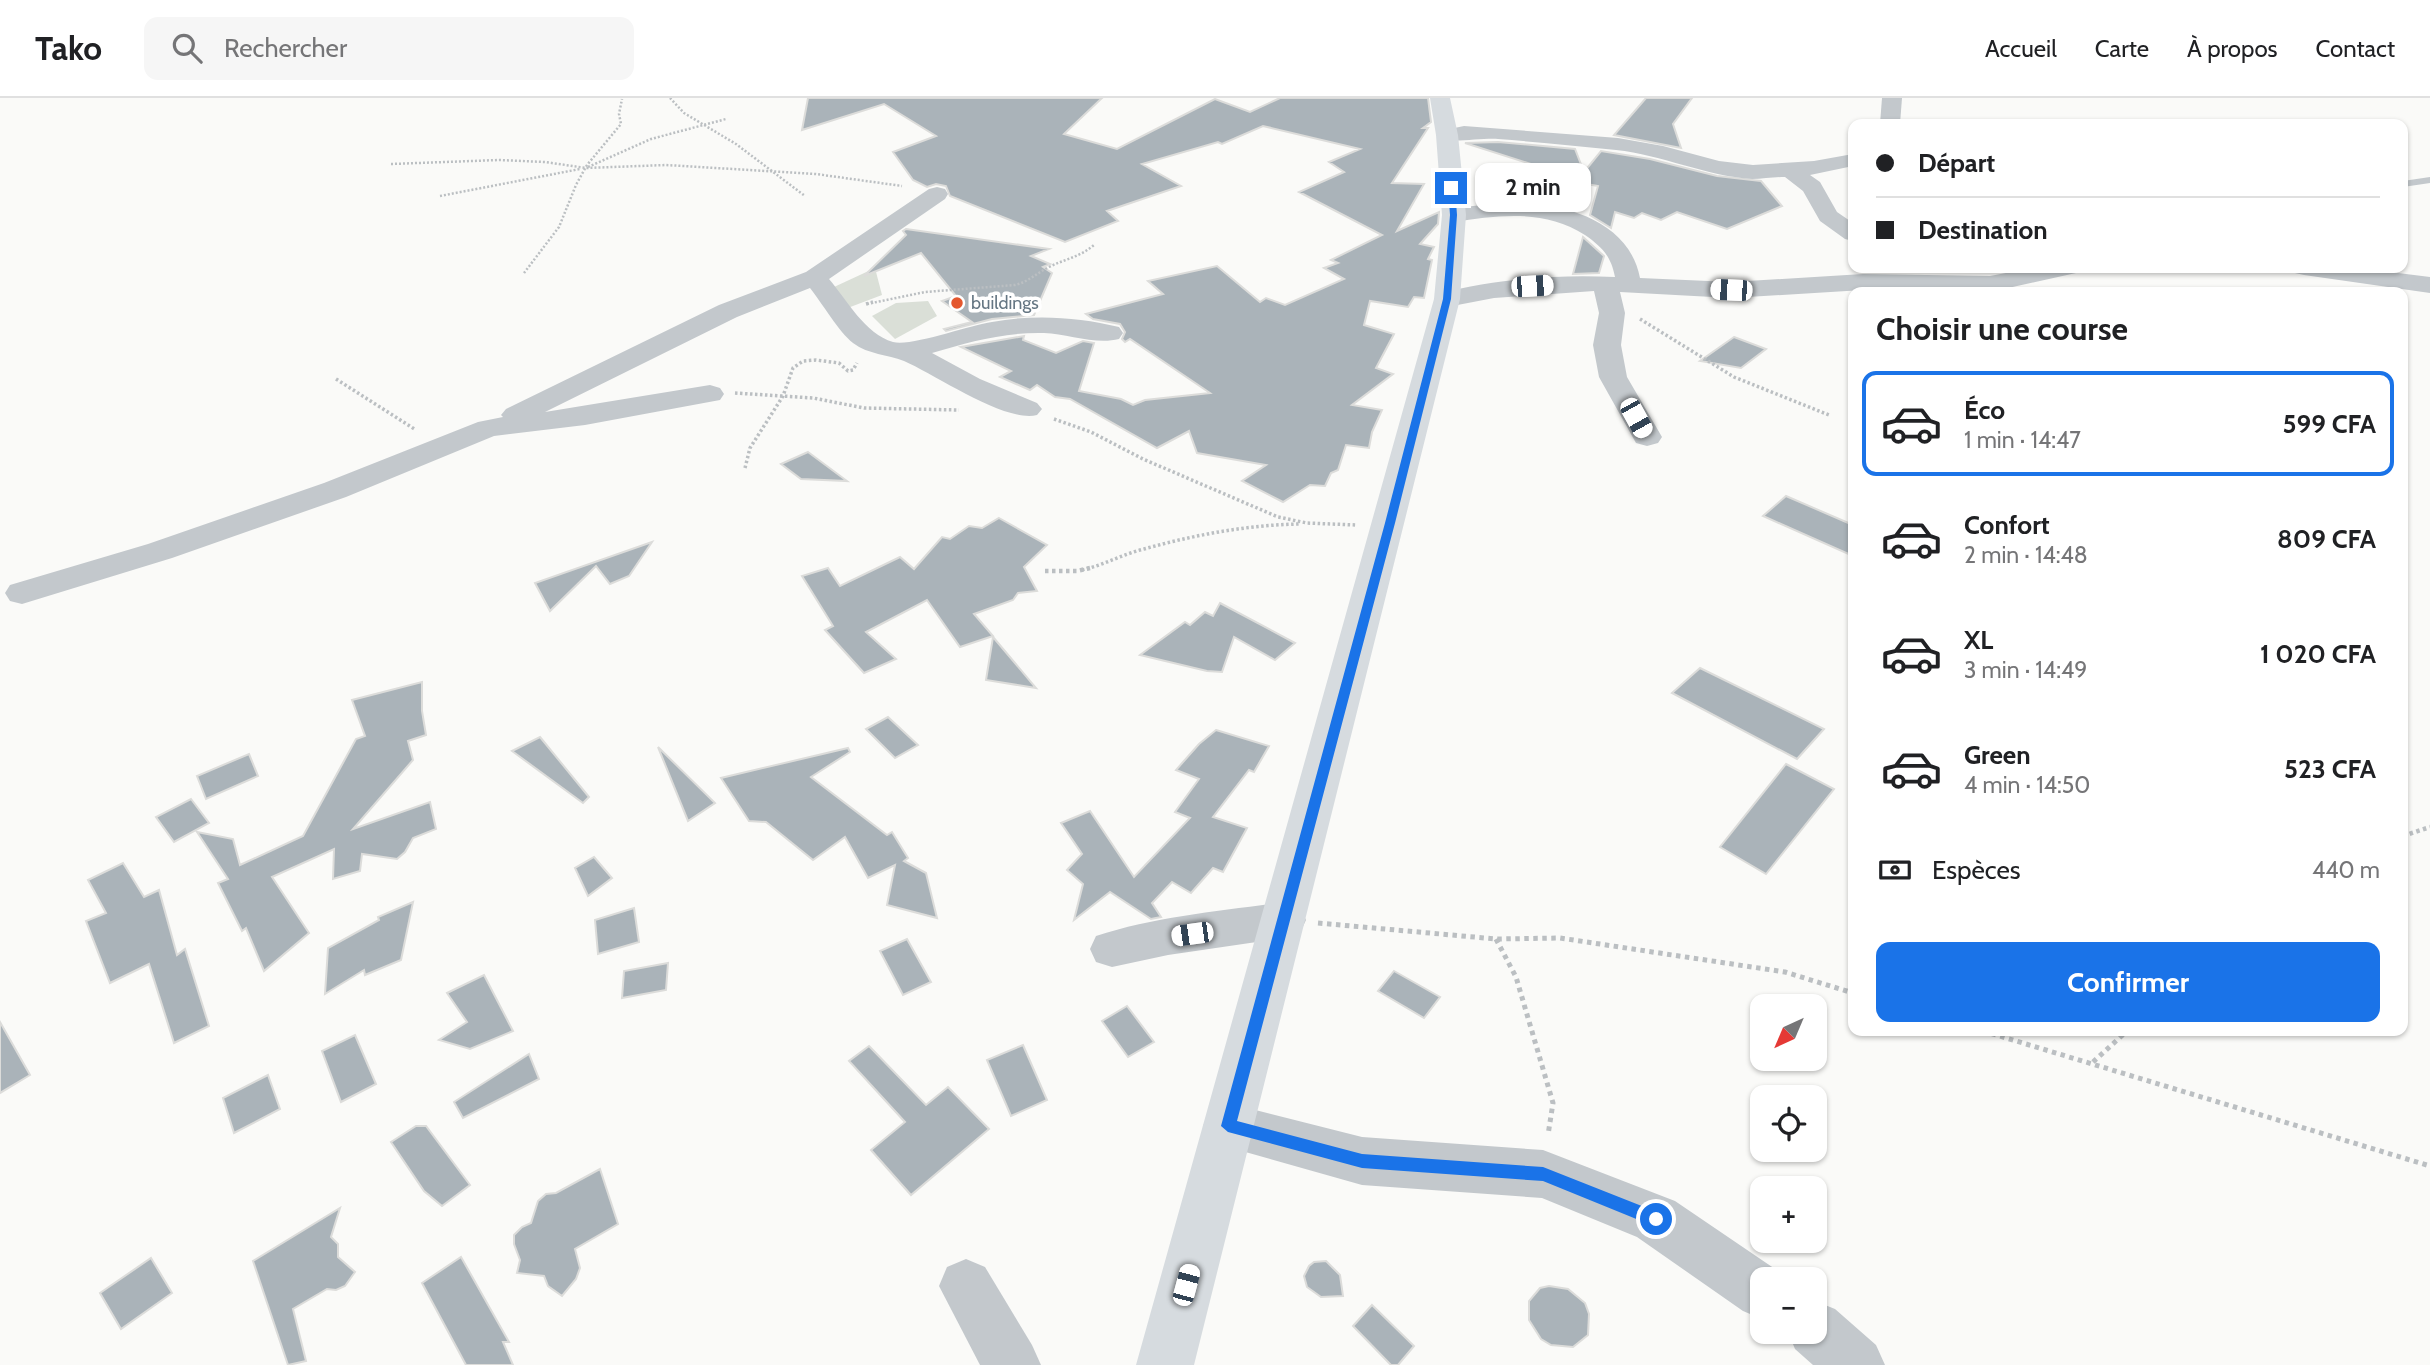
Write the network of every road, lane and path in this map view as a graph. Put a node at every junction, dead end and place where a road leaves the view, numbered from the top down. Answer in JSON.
{"nodes":[{"id":1,"x":670,"y":98,"type":"edge"},
{"id":2,"x":1440,"y":98,"type":"edge"},
{"id":3,"x":1892,"y":98,"type":"edge"},
{"id":4,"x":622,"y":99,"type":"edge"},
{"id":5,"x":726,"y":119,"type":"dead end"},
{"id":6,"x":1890,"y":119,"type":"edge"},
{"id":7,"x":704,"y":125,"type":"junction"},
{"id":8,"x":1447,"y":135,"type":"junction"},
{"id":9,"x":1787,"y":160,"type":"junction"},
{"id":10,"x":391,"y":164,"type":"dead end"},
{"id":11,"x":1848,"y":164,"type":"edge"},
{"id":12,"x":1848,"y":165,"type":"edge"},
{"id":13,"x":586,"y":168,"type":"junction"},
{"id":14,"x":772,"y":173,"type":"junction"},
{"id":15,"x":2430,"y":180,"type":"edge"},
{"id":16,"x":2408,"y":183,"type":"edge"},
{"id":17,"x":440,"y":196,"type":"dead end"},
{"id":18,"x":805,"y":197,"type":"dead end"},
{"id":19,"x":933,"y":197,"type":"joint"},
{"id":20,"x":1454,"y":215,"type":"junction"},
{"id":21,"x":1848,"y":230,"type":"edge"},
{"id":22,"x":1094,"y":245,"type":"dead end"},
{"id":23,"x":524,"y":273,"type":"dead end"},
{"id":24,"x":2043,"y":273,"type":"edge"},
{"id":25,"x":2342,"y":273,"type":"edge"},
{"id":26,"x":1915,"y":274,"type":"edge"},
{"id":27,"x":815,"y":277,"type":"junction"},
{"id":28,"x":1990,"y":284,"type":"junction"},
{"id":29,"x":2430,"y":285,"type":"edge"},
{"id":30,"x":1616,"y":286,"type":"junction"},
{"id":31,"x":2005,"y":287,"type":"edge"},
{"id":32,"x":1447,"y":299,"type":"junction"},
{"id":33,"x":842,"y":313,"type":"junction"},
{"id":34,"x":1110,"y":334,"type":"dead end"},
{"id":35,"x":906,"y":352,"type":"junction"},
{"id":36,"x":336,"y":379,"type":"dead end"},
{"id":37,"x":710,"y":394,"type":"joint"},
{"id":38,"x":783,"y":396,"type":"junction"},
{"id":39,"x":1027,"y":409,"type":"junction"},
{"id":40,"x":1829,"y":415,"type":"dead end"},
{"id":41,"x":488,"y":428,"type":"junction"},
{"id":42,"x":1647,"y":437,"type":"dead end"},
{"id":43,"x":436,"y":451,"type":"junction"},
{"id":44,"x":745,"y":468,"type":"dead end"},
{"id":45,"x":1307,"y":523,"type":"junction"},
{"id":46,"x":1390,"y":523,"type":"junction"},
{"id":47,"x":1045,"y":571,"type":"dead end"},
{"id":48,"x":22,"y":593,"type":"dead end"},
{"id":49,"x":2430,"y":827,"type":"edge"},
{"id":50,"x":2408,"y":834,"type":"edge"},
{"id":51,"x":1284,"y":920,"type":"junction"},
{"id":52,"x":1496,"y":939,"type":"junction"},
{"id":53,"x":1112,"y":949,"type":"dead end"},
{"id":54,"x":1848,"y":991,"type":"edge"},
{"id":55,"x":2001,"y":1036,"type":"edge"},
{"id":56,"x":2122,"y":1036,"type":"edge"},
{"id":57,"x":2093,"y":1062,"type":"junction"},
{"id":58,"x":1228,"y":1126,"type":"junction"},
{"id":59,"x":2430,"y":1166,"type":"edge"},
{"id":60,"x":1543,"y":1174,"type":"junction"},
{"id":61,"x":1750,"y":1284,"type":"edge"},
{"id":62,"x":966,"y":1286,"type":"dead end"},
{"id":63,"x":1827,"y":1340,"type":"edge"},
{"id":64,"x":1012,"y":1365,"type":"edge"},
{"id":65,"x":1165,"y":1365,"type":"edge"},
{"id":66,"x":1856,"y":1365,"type":"edge"}],
"edges":[{"from":1,"to":7,"type":"path"},
{"from":2,"to":8,"type":"main road"},
{"from":3,"to":6,"type":"street"},
{"from":4,"to":13,"type":"path"},
{"from":5,"to":7,"type":"path"},
{"from":7,"to":13,"type":"path"},
{"from":7,"to":14,"type":"path"},
{"from":8,"to":9,"type":"street"},
{"from":8,"to":20,"type":"main road"},
{"from":9,"to":11,"type":"street"},
{"from":9,"to":12,"type":"street"},
{"from":9,"to":21,"type":"street"},
{"from":10,"to":13,"type":"path"},
{"from":13,"to":14,"type":"path"},
{"from":13,"to":17,"type":"path"},
{"from":13,"to":23,"type":"path"},
{"from":14,"to":18,"type":"path"},
{"from":14,"to":19,"type":"path"},
{"from":15,"to":16,"type":"lane"},
{"from":19,"to":27,"type":"street"},
{"from":20,"to":30,"type":"street"},
{"from":20,"to":32,"type":"main road"},
{"from":22,"to":33,"type":"path"},
{"from":24,"to":28,"type":"street"},
{"from":25,"to":29,"type":"street"},
{"from":26,"to":28,"type":"street"},
{"from":26,"to":30,"type":"street"},
{"from":27,"to":33,"type":"street"},
{"from":27,"to":41,"type":"street"},
{"from":28,"to":31,"type":"street"},
{"from":30,"to":32,"type":"street"},
{"from":30,"to":40,"type":"path"},
{"from":30,"to":42,"type":"street"},
{"from":32,"to":46,"type":"main road"},
{"from":33,"to":35,"type":"street"},
{"from":34,"to":35,"type":"street"},
{"from":35,"to":38,"type":"path"},
{"from":35,"to":39,"type":"street"},
{"from":36,"to":43,"type":"path"},
{"from":37,"to":38,"type":"path"},
{"from":37,"to":41,"type":"street"},
{"from":38,"to":39,"type":"path"},
{"from":38,"to":44,"type":"path"},
{"from":39,"to":45,"type":"path"},
{"from":41,"to":43,"type":"street"},
{"from":43,"to":48,"type":"street"},
{"from":45,"to":46,"type":"path"},
{"from":45,"to":47,"type":"path"},
{"from":46,"to":51,"type":"main road"},
{"from":49,"to":50,"type":"path"},
{"from":51,"to":52,"type":"path"},
{"from":51,"to":53,"type":"street"},
{"from":51,"to":58,"type":"main road"},
{"from":52,"to":54,"type":"path"},
{"from":52,"to":60,"type":"path"},
{"from":55,"to":57,"type":"path"},
{"from":56,"to":57,"type":"path"},
{"from":57,"to":59,"type":"path"},
{"from":58,"to":60,"type":"street"},
{"from":58,"to":65,"type":"main road"},
{"from":60,"to":61,"type":"street"},
{"from":62,"to":64,"type":"street"},
{"from":63,"to":66,"type":"street"}]}
